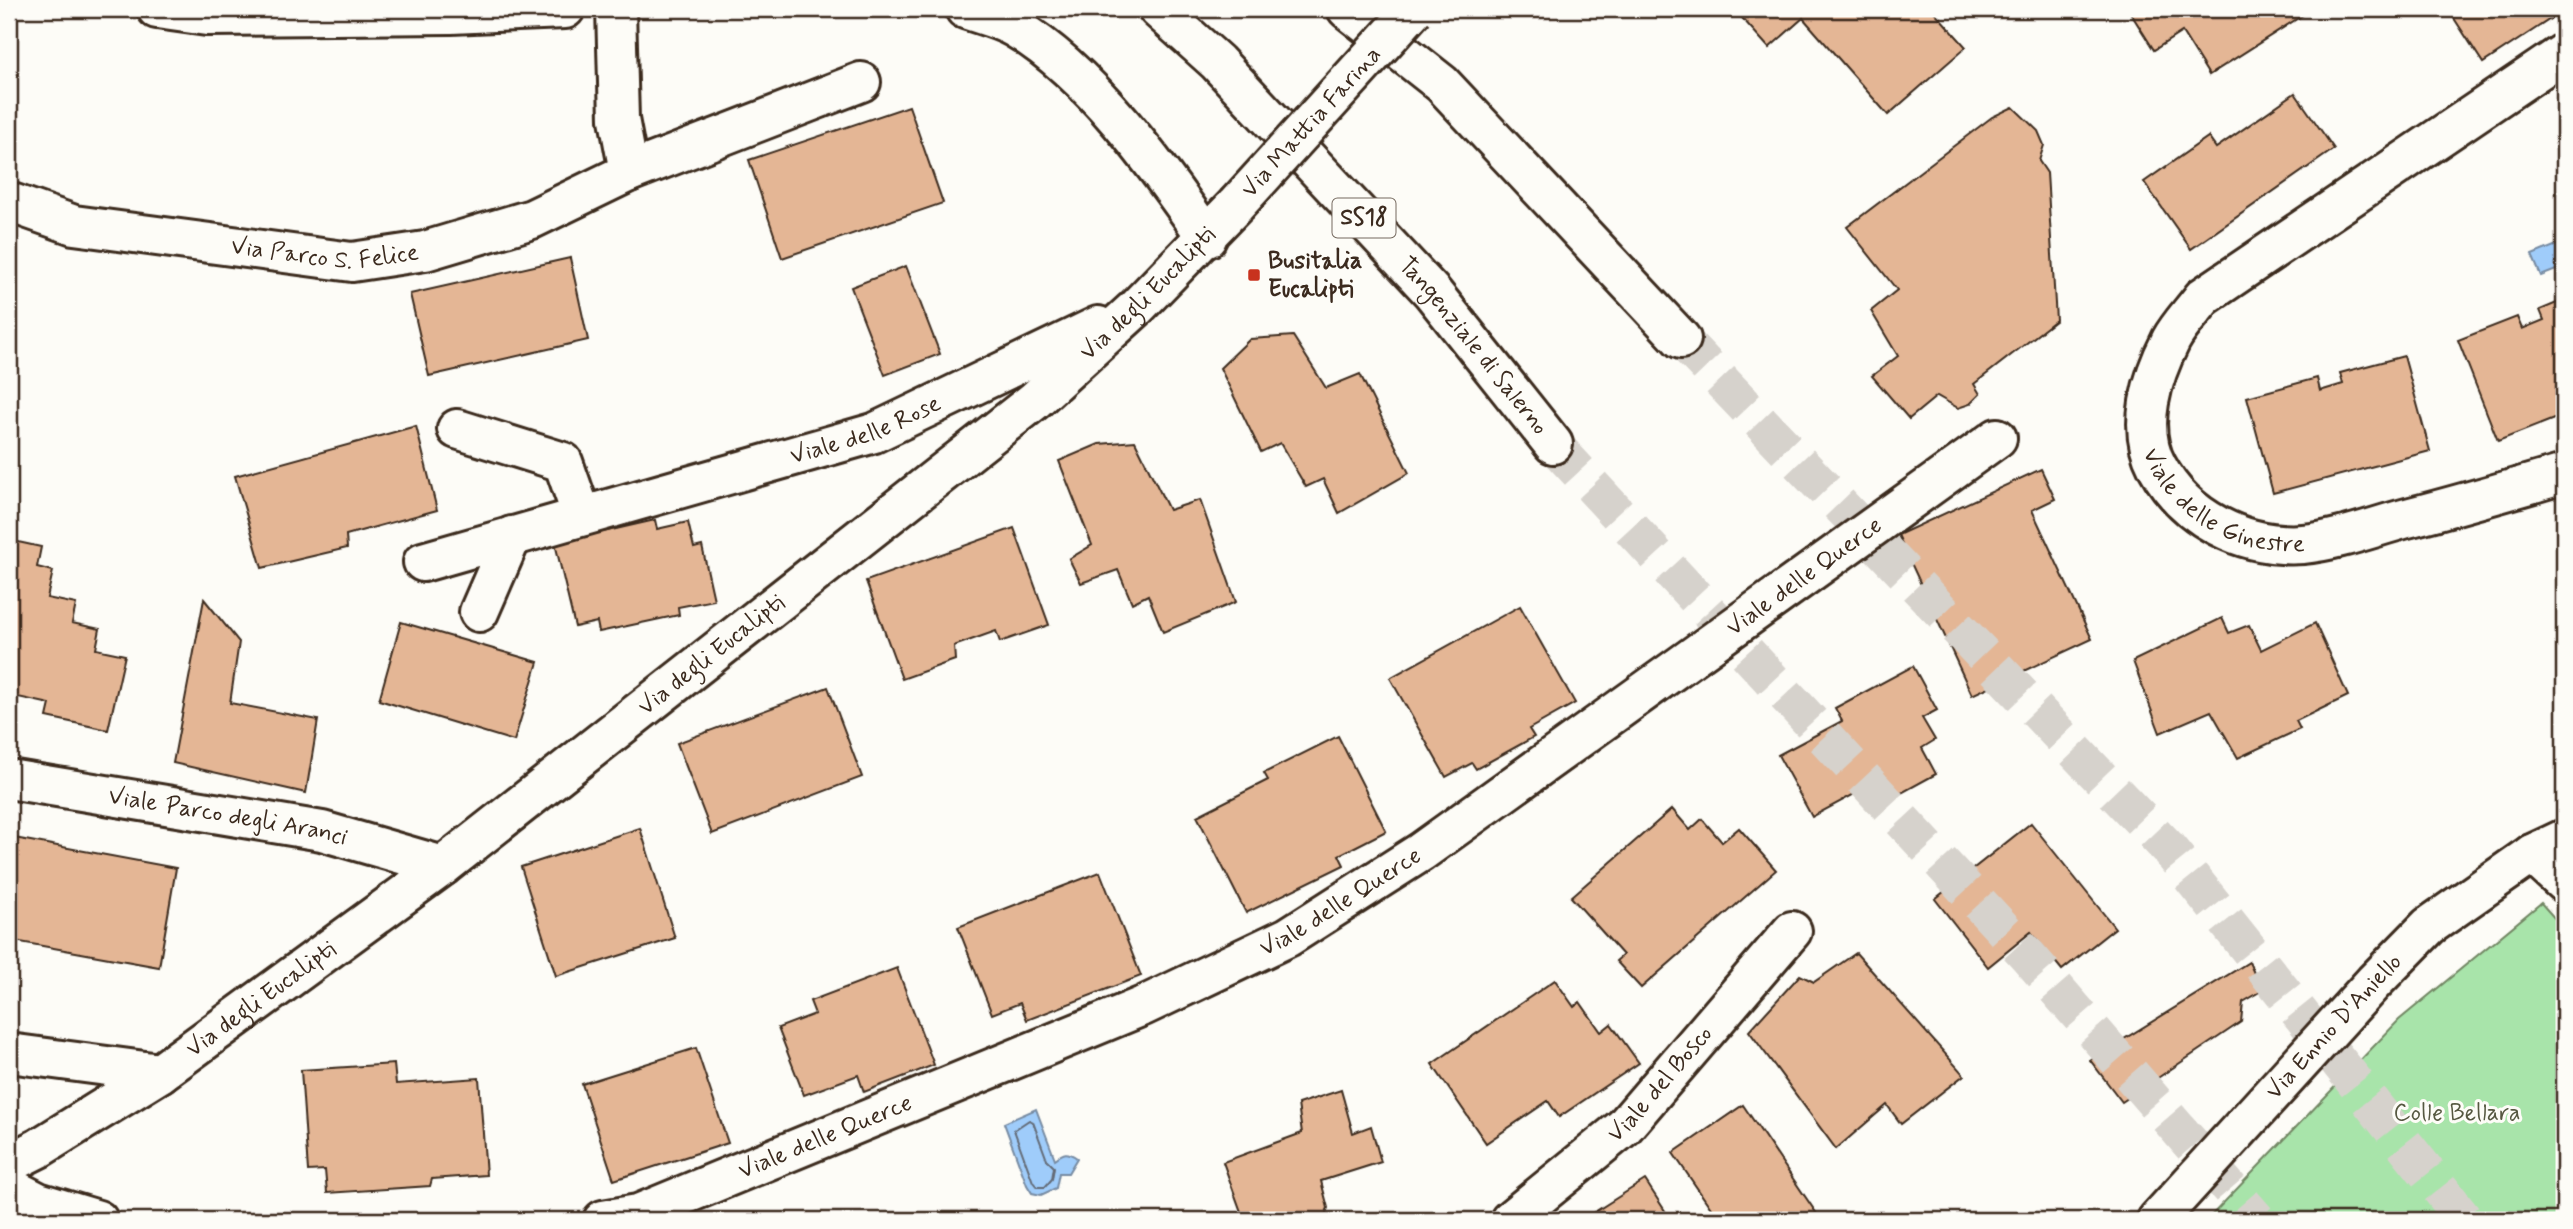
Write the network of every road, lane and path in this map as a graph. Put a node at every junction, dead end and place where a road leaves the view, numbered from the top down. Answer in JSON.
{"nodes":[{"id":1,"x":157,"y":9,"type":"edge"},
{"id":2,"x":565,"y":9,"type":"edge"},
{"id":3,"x":616,"y":9,"type":"edge"},
{"id":4,"x":965,"y":9,"type":"edge"},
{"id":5,"x":1158,"y":9,"type":"edge"},
{"id":6,"x":1347,"y":9,"type":"edge"},
{"id":7,"x":1383,"y":9,"type":"edge"},
{"id":8,"x":1414,"y":9,"type":"edge"},
{"id":9,"x":2564,"y":53,"type":"edge"},
{"id":10,"x":860,"y":82,"type":"dead end"},
{"id":11,"x":1442,"y":84,"type":"junction"},
{"id":12,"x":629,"y":172,"type":"junction"},
{"id":13,"x":9,"y":202,"type":"edge"},
{"id":14,"x":1236,"y":205,"type":"joint"},
{"id":15,"x":1208,"y":238,"type":"junction"},
{"id":16,"x":1135,"y":309,"type":"junction"},
{"id":17,"x":1681,"y":339,"type":"tunnel mouth"},
{"id":18,"x":457,"y":429,"type":"dead end"},
{"id":19,"x":1997,"y":438,"type":"dead end"},
{"id":20,"x":1553,"y":444,"type":"tunnel mouth"},
{"id":21,"x":2564,"y":474,"type":"edge"},
{"id":22,"x":582,"y":516,"type":"junction"},
{"id":23,"x":512,"y":536,"type":"junction"},
{"id":24,"x":423,"y":562,"type":"dead end"},
{"id":25,"x":479,"y":612,"type":"dead end"},
{"id":26,"x":9,"y":779,"type":"edge"},
{"id":27,"x":2548,"y":847,"type":"edge"},
{"id":28,"x":443,"y":866,"type":"junction"},
{"id":29,"x":2564,"y":883,"type":"edge"},
{"id":30,"x":1792,"y":931,"type":"dead end"},
{"id":31,"x":9,"y":1053,"type":"edge"},
{"id":32,"x":160,"y":1073,"type":"junction"},
{"id":33,"x":9,"y":1163,"type":"edge"},
{"id":34,"x":9,"y":1187,"type":"edge"},
{"id":35,"x":97,"y":1220,"type":"edge"},
{"id":36,"x":603,"y":1220,"type":"edge"},
{"id":37,"x":1510,"y":1220,"type":"edge"},
{"id":38,"x":2157,"y":1220,"type":"edge"}],
"edges":[{"from":1,"to":2,"type":"main road"},
{"from":3,"to":12,"type":"main road"},
{"from":4,"to":15,"type":"main road"},
{"from":5,"to":20,"type":"main road","name":"Tangenziale di Salerno","number":"SS18"},
{"from":6,"to":11,"type":"main road"},
{"from":7,"to":11,"type":"main road"},
{"from":8,"to":14,"type":"main road","name":"Via Mattia Farina","bridge":true},
{"from":9,"to":21,"type":"main road","name":"Viale delle Ginestre"},
{"from":10,"to":12,"type":"main road","name":"Via Parco S. Felice"},
{"from":11,"to":17,"type":"main road"},
{"from":12,"to":13,"type":"main road","name":"Via Parco S. Felice"},
{"from":14,"to":15,"type":"main road","name":"Via degli Eucalipti"},
{"from":15,"to":16,"type":"main road","name":"Via degli Eucalipti"},
{"from":16,"to":22,"type":"main road","name":"Viale delle Rose"},
{"from":16,"to":28,"type":"main road","name":"Via degli Eucalipti"},
{"from":18,"to":22,"type":"main road"},
{"from":19,"to":36,"type":"main road","name":"Viale delle Querce"},
{"from":22,"to":23,"type":"main road","name":"Viale delle Rose"},
{"from":23,"to":24,"type":"main road","name":"Viale delle Rose"},
{"from":23,"to":25,"type":"main road"},
{"from":26,"to":28,"type":"main road","name":"Viale Parco degli Aranci"},
{"from":27,"to":29,"type":"main road","name":"Via Ennio D'Aniello"},
{"from":27,"to":38,"type":"main road","name":"Via Ennio D'Aniello"},
{"from":28,"to":32,"type":"main road","name":"Via degli Eucalipti"},
{"from":30,"to":37,"type":"main road","name":"Viale del Bosco"},
{"from":31,"to":32,"type":"main road","name":"Via degli Eucalipti"},
{"from":32,"to":33,"type":"main road","name":"Via degli Eucalipti"},
{"from":34,"to":35,"type":"main road"}]}
